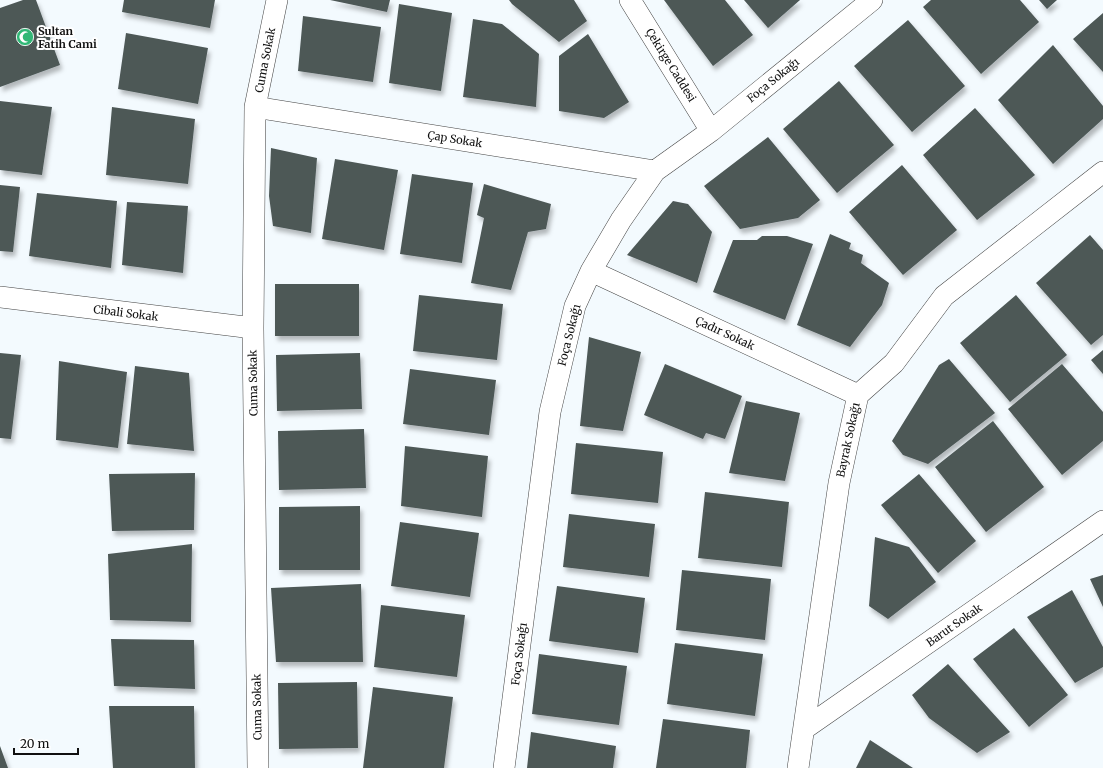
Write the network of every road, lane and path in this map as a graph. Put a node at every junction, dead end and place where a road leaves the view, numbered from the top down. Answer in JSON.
{"nodes":[{"id":1,"x":277,"y":0,"type":"edge"},
{"id":2,"x":630,"y":0,"type":"edge"},
{"id":3,"x":872,"y":0,"type":"edge"},
{"id":4,"x":255,"y":107,"type":"junction"},
{"id":5,"x":711,"y":131,"type":"junction"},
{"id":6,"x":655,"y":171,"type":"junction"},
{"id":7,"x":1103,"y":172,"type":"edge"},
{"id":8,"x":591,"y":271,"type":"junction"},
{"id":9,"x":0,"y":297,"type":"edge"},
{"id":10,"x":253,"y":328,"type":"junction"},
{"id":11,"x":858,"y":395,"type":"junction"},
{"id":12,"x":1103,"y":521,"type":"edge"},
{"id":13,"x":1095,"y":532,"type":"edge"},
{"id":14,"x":804,"y":729,"type":"junction"},
{"id":15,"x":258,"y":768,"type":"edge"},
{"id":16,"x":504,"y":768,"type":"edge"},
{"id":17,"x":798,"y":768,"type":"edge"}],
"edges":[{"from":1,"to":4,"type":"street","name":"Cuma Sokak"},
{"from":2,"to":5,"type":"street","name":"Çekirge Caddesi"},
{"from":3,"to":5,"type":"street","name":"Foça Sokağı"},
{"from":4,"to":6,"type":"street","name":"Çap Sokak"},
{"from":4,"to":10,"type":"street","name":"Cuma Sokak"},
{"from":5,"to":6,"type":"street","name":"Foça Sokağı"},
{"from":6,"to":8,"type":"street","name":"Foça Sokağı"},
{"from":7,"to":11,"type":"street","name":"Bayrak Sokağı"},
{"from":8,"to":11,"type":"street","name":"Çadır Sokak"},
{"from":8,"to":16,"type":"street","name":"Foça Sokağı"},
{"from":9,"to":10,"type":"street","name":"Cibali Sokak"},
{"from":10,"to":15,"type":"street","name":"Cuma Sokak"},
{"from":11,"to":14,"type":"street","name":"Bayrak Sokağı"},
{"from":12,"to":13,"type":"street","name":"Barut Sokak"},
{"from":13,"to":14,"type":"street","name":"Barut Sokak"},
{"from":14,"to":17,"type":"street","name":"Bayrak Sokağı"}]}
